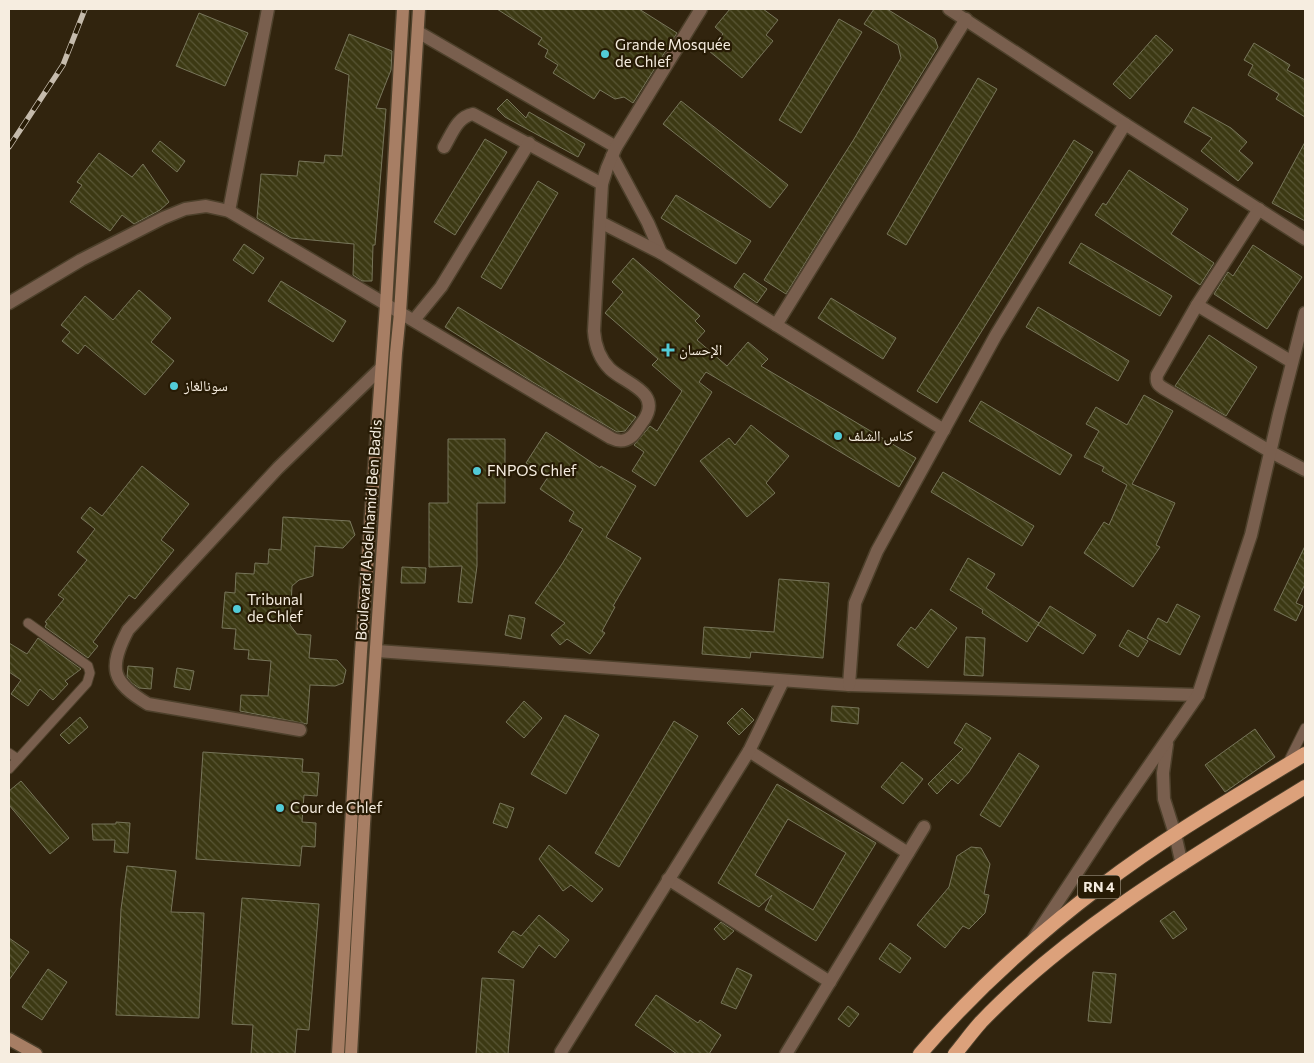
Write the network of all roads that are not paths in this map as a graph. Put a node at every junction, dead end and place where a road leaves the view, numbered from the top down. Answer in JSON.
{"nodes":[{"id":1,"x":268,"y":9,"type":"edge"},
{"id":2,"x":403,"y":9,"type":"edge"},
{"id":3,"x":419,"y":9,"type":"edge"},
{"id":4,"x":701,"y":9,"type":"edge"},
{"id":5,"x":949,"y":9,"type":"edge"},
{"id":6,"x":966,"y":20,"type":"junction"},
{"id":7,"x":418,"y":32,"type":"junction"},
{"id":8,"x":1126,"y":124,"type":"junction"},
{"id":9,"x":529,"y":143,"type":"junction"},
{"id":10,"x":444,"y":147,"type":"dead end"},
{"id":11,"x":614,"y":151,"type":"junction"},
{"id":12,"x":602,"y":184,"type":"junction"},
{"id":13,"x":1258,"y":209,"type":"junction"},
{"id":14,"x":229,"y":211,"type":"junction"},
{"id":15,"x":600,"y":222,"type":"junction"},
{"id":16,"x":1305,"y":238,"type":"edge"},
{"id":17,"x":661,"y":253,"type":"junction"},
{"id":18,"x":9,"y":303,"type":"edge"},
{"id":19,"x":386,"y":305,"type":"junction"},
{"id":20,"x":1197,"y":305,"type":"junction"},
{"id":21,"x":400,"y":313,"type":"junction"},
{"id":22,"x":1305,"y":313,"type":"edge"},
{"id":23,"x":414,"y":320,"type":"junction"},
{"id":24,"x":776,"y":325,"type":"junction"},
{"id":25,"x":1292,"y":362,"type":"junction"},
{"id":26,"x":381,"y":368,"type":"junction"},
{"id":27,"x":944,"y":430,"type":"junction"},
{"id":28,"x":1271,"y":452,"type":"junction"},
{"id":29,"x":1305,"y":470,"type":"edge"},
{"id":30,"x":28,"y":623,"type":"dead end"},
{"id":31,"x":377,"y":651,"type":"junction"},
{"id":32,"x":783,"y":681,"type":"junction"},
{"id":33,"x":849,"y":685,"type":"junction"},
{"id":34,"x":1198,"y":695,"type":"junction"},
{"id":35,"x":1305,"y":728,"type":"edge"},
{"id":36,"x":300,"y":730,"type":"dead end"},
{"id":37,"x":1167,"y":742,"type":"junction"},
{"id":38,"x":749,"y":751,"type":"junction"},
{"id":39,"x":9,"y":753,"type":"edge"},
{"id":40,"x":1305,"y":754,"type":"edge"},
{"id":41,"x":18,"y":759,"type":"junction"},
{"id":42,"x":1286,"y":766,"type":"junction"},
{"id":43,"x":9,"y":769,"type":"edge"},
{"id":44,"x":1305,"y":787,"type":"edge"},
{"id":45,"x":924,"y":827,"type":"dead end"},
{"id":46,"x":1175,"y":834,"type":"junction"},
{"id":47,"x":908,"y":853,"type":"junction"},
{"id":48,"x":1182,"y":865,"type":"junction"},
{"id":49,"x":668,"y":879,"type":"junction"},
{"id":50,"x":1032,"y":940,"type":"junction"},
{"id":51,"x":830,"y":982,"type":"junction"},
{"id":52,"x":9,"y":1039,"type":"edge"},
{"id":53,"x":561,"y":1052,"type":"dead end"},
{"id":54,"x":36,"y":1054,"type":"edge"},
{"id":55,"x":338,"y":1054,"type":"edge"},
{"id":56,"x":351,"y":1054,"type":"edge"},
{"id":57,"x":786,"y":1054,"type":"edge"},
{"id":58,"x":920,"y":1054,"type":"edge"},
{"id":59,"x":955,"y":1054,"type":"edge"}],
"edges":[{"from":1,"to":14,"type":"street"},
{"from":2,"to":19,"type":"main road","name":"Boulevard Abdelhamid Ben Badis"},
{"from":3,"to":7,"type":"main road","name":"Boulevard Abdelhamid Ben Badis"},
{"from":4,"to":11,"type":"street"},
{"from":5,"to":6,"type":"street"},
{"from":6,"to":8,"type":"street"},
{"from":6,"to":24,"type":"street"},
{"from":7,"to":11,"type":"street"},
{"from":7,"to":21,"type":"main road","name":"Boulevard Abdelhamid Ben Badis"},
{"from":8,"to":13,"type":"street"},
{"from":8,"to":27,"type":"street"},
{"from":9,"to":10,"type":"street"},
{"from":9,"to":12,"type":"street"},
{"from":9,"to":23,"type":"street"},
{"from":11,"to":12,"type":"street"},
{"from":11,"to":17,"type":"street"},
{"from":12,"to":15,"type":"street"},
{"from":13,"to":16,"type":"street"},
{"from":13,"to":20,"type":"street"},
{"from":14,"to":18,"type":"street"},
{"from":14,"to":19,"type":"street"},
{"from":15,"to":17,"type":"street"},
{"from":15,"to":23,"type":"street"},
{"from":17,"to":24,"type":"street"},
{"from":19,"to":21,"type":"street"},
{"from":19,"to":26,"type":"main road","name":"Boulevard Abdelhamid Ben Badis"},
{"from":20,"to":25,"type":"street"},
{"from":20,"to":28,"type":"street"},
{"from":21,"to":23,"type":"street"},
{"from":21,"to":31,"type":"main road","name":"Boulevard Abdelhamid Ben Badis"},
{"from":22,"to":25,"type":"street"},
{"from":24,"to":27,"type":"street"},
{"from":25,"to":28,"type":"street"},
{"from":26,"to":36,"type":"street"},
{"from":26,"to":55,"type":"main road","name":"Boulevard Abdelhamid Ben Badis"},
{"from":27,"to":33,"type":"street"},
{"from":28,"to":29,"type":"street"},
{"from":28,"to":34,"type":"street"},
{"from":30,"to":41,"type":"lane"},
{"from":31,"to":32,"type":"street"},
{"from":31,"to":56,"type":"main road","name":"Boulevard Abdelhamid Ben Badis"},
{"from":32,"to":33,"type":"street"},
{"from":32,"to":38,"type":"street"},
{"from":33,"to":34,"type":"street"},
{"from":34,"to":37,"type":"street"},
{"from":35,"to":42,"type":"lane"},
{"from":37,"to":46,"type":"street"},
{"from":37,"to":50,"type":"street"},
{"from":38,"to":47,"type":"street"},
{"from":38,"to":49,"type":"street"},
{"from":39,"to":41,"type":"lane"},
{"from":40,"to":42,"type":"highway","number":"RN 4"},
{"from":41,"to":43,"type":"lane"},
{"from":42,"to":46,"type":"highway","number":"RN 4"},
{"from":44,"to":48,"type":"highway","number":"RN 4"},
{"from":45,"to":47,"type":"street"},
{"from":46,"to":48,"type":"street"},
{"from":46,"to":50,"type":"highway","number":"RN 4"},
{"from":47,"to":51,"type":"street"},
{"from":48,"to":59,"type":"highway","number":"RN 4"},
{"from":49,"to":51,"type":"street"},
{"from":49,"to":53,"type":"street"},
{"from":50,"to":58,"type":"highway","number":"RN 4"},
{"from":51,"to":57,"type":"street"},
{"from":52,"to":54,"type":"main road"}]}
